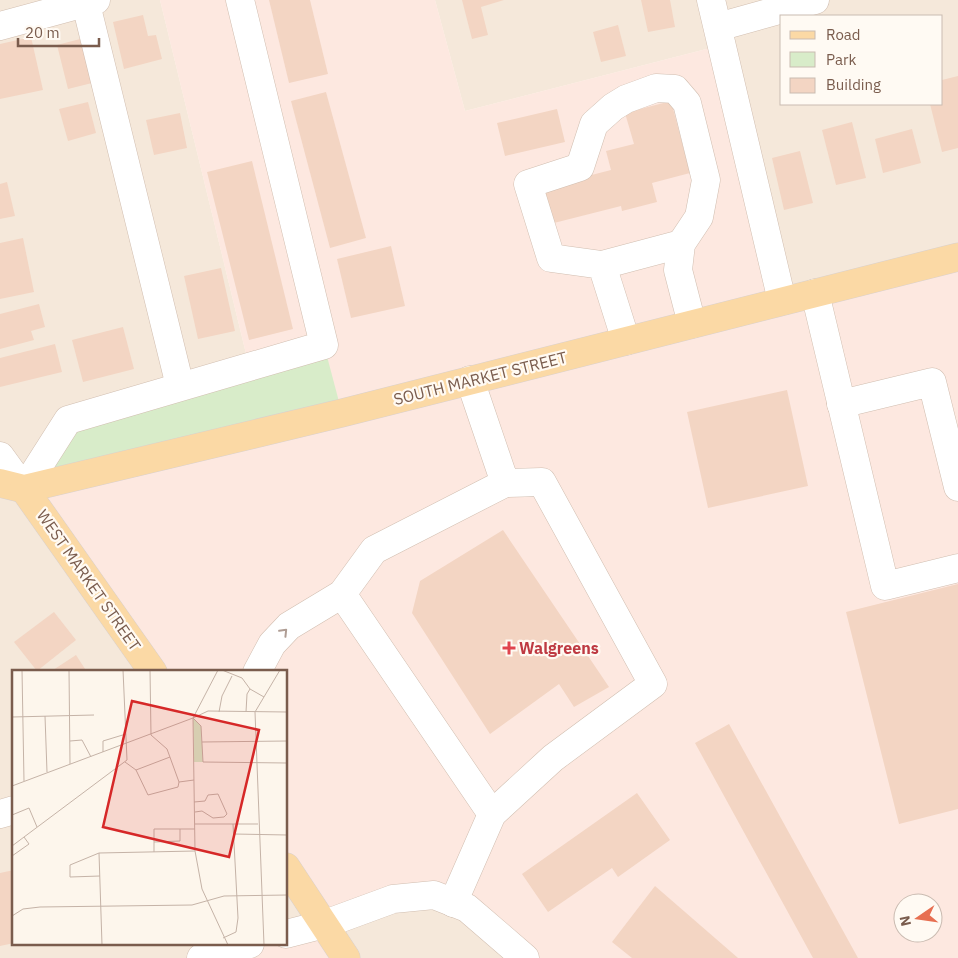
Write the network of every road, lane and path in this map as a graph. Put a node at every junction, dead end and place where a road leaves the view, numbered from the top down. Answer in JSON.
{"nodes":[{"id":1,"x":240,"y":0,"type":"edge"},
{"id":2,"x":711,"y":0,"type":"edge"},
{"id":3,"x":89,"y":1,"type":"edge"},
{"id":4,"x":797,"y":2,"type":"edge"},
{"id":5,"x":0,"y":26,"type":"edge"},
{"id":6,"x":718,"y":27,"type":"junction"},
{"id":7,"x":682,"y":244,"type":"junction"},
{"id":8,"x":958,"y":257,"type":"edge"},
{"id":9,"x":602,"y":265,"type":"junction"},
{"id":10,"x":815,"y":293,"type":"junction"},
{"id":11,"x":782,"y":301,"type":"junction"},
{"id":12,"x":692,"y":324,"type":"junction"},
{"id":13,"x":626,"y":341,"type":"junction"},
{"id":14,"x":470,"y":380,"type":"junction"},
{"id":15,"x":180,"y":386,"type":"junction"},
{"id":16,"x":841,"y":404,"type":"junction"},
{"id":17,"x":0,"y":456,"type":"edge"},
{"id":18,"x":505,"y":483,"type":"junction"},
{"id":19,"x":12,"y":486,"type":"edge"},
{"id":20,"x":958,"y":487,"type":"edge"},
{"id":21,"x":958,"y":568,"type":"edge"},
{"id":22,"x":342,"y":594,"type":"junction"},
{"id":23,"x":151,"y":670,"type":"edge"},
{"id":24,"x":258,"y":670,"type":"edge"},
{"id":25,"x":492,"y":814,"type":"junction"},
{"id":26,"x":288,"y":870,"type":"edge"},
{"id":27,"x":454,"y":903,"type":"junction"},
{"id":28,"x":324,"y":924,"type":"junction"},
{"id":29,"x":288,"y":933,"type":"edge"},
{"id":30,"x":242,"y":946,"type":"edge"},
{"id":31,"x":201,"y":958,"type":"edge"},
{"id":32,"x":346,"y":958,"type":"edge"},
{"id":33,"x":525,"y":958,"type":"edge"}],
"edges":[{"from":1,"to":15,"type":"street"},
{"from":2,"to":6,"type":"street"},
{"from":3,"to":5,"type":"street"},
{"from":3,"to":15,"type":"street"},
{"from":4,"to":6,"type":"street"},
{"from":6,"to":11,"type":"street"},
{"from":7,"to":9,"type":"street"},
{"from":7,"to":9,"type":"street"},
{"from":7,"to":12,"type":"street"},
{"from":8,"to":10,"type":"main road","name":"SOUTH MARKET STREET"},
{"from":9,"to":13,"type":"street"},
{"from":10,"to":11,"type":"main road","name":"SOUTH MARKET STREET"},
{"from":10,"to":16,"type":"street"},
{"from":11,"to":12,"type":"main road","name":"SOUTH MARKET STREET"},
{"from":12,"to":13,"type":"main road","name":"SOUTH MARKET STREET"},
{"from":13,"to":14,"type":"main road","name":"SOUTH MARKET STREET"},
{"from":14,"to":18,"type":"street"},
{"from":14,"to":19,"type":"main road","name":"SOUTH MARKET STREET"},
{"from":15,"to":19,"type":"street"},
{"from":16,"to":20,"type":"street"},
{"from":16,"to":21,"type":"street"},
{"from":17,"to":19,"type":"street"},
{"from":18,"to":22,"type":"street"},
{"from":18,"to":25,"type":"street"},
{"from":19,"to":23,"type":"main road","name":"WEST MARKET STREET"},
{"from":24,"to":22,"type":"street","one_way":true},
{"from":22,"to":25,"type":"street"},
{"from":25,"to":27,"type":"street"},
{"from":26,"to":28,"type":"main road"},
{"from":27,"to":28,"type":"street"},
{"from":27,"to":33,"type":"street"},
{"from":28,"to":29,"type":"street"},
{"from":28,"to":32,"type":"main road"},
{"from":30,"to":31,"type":"street"}]}
